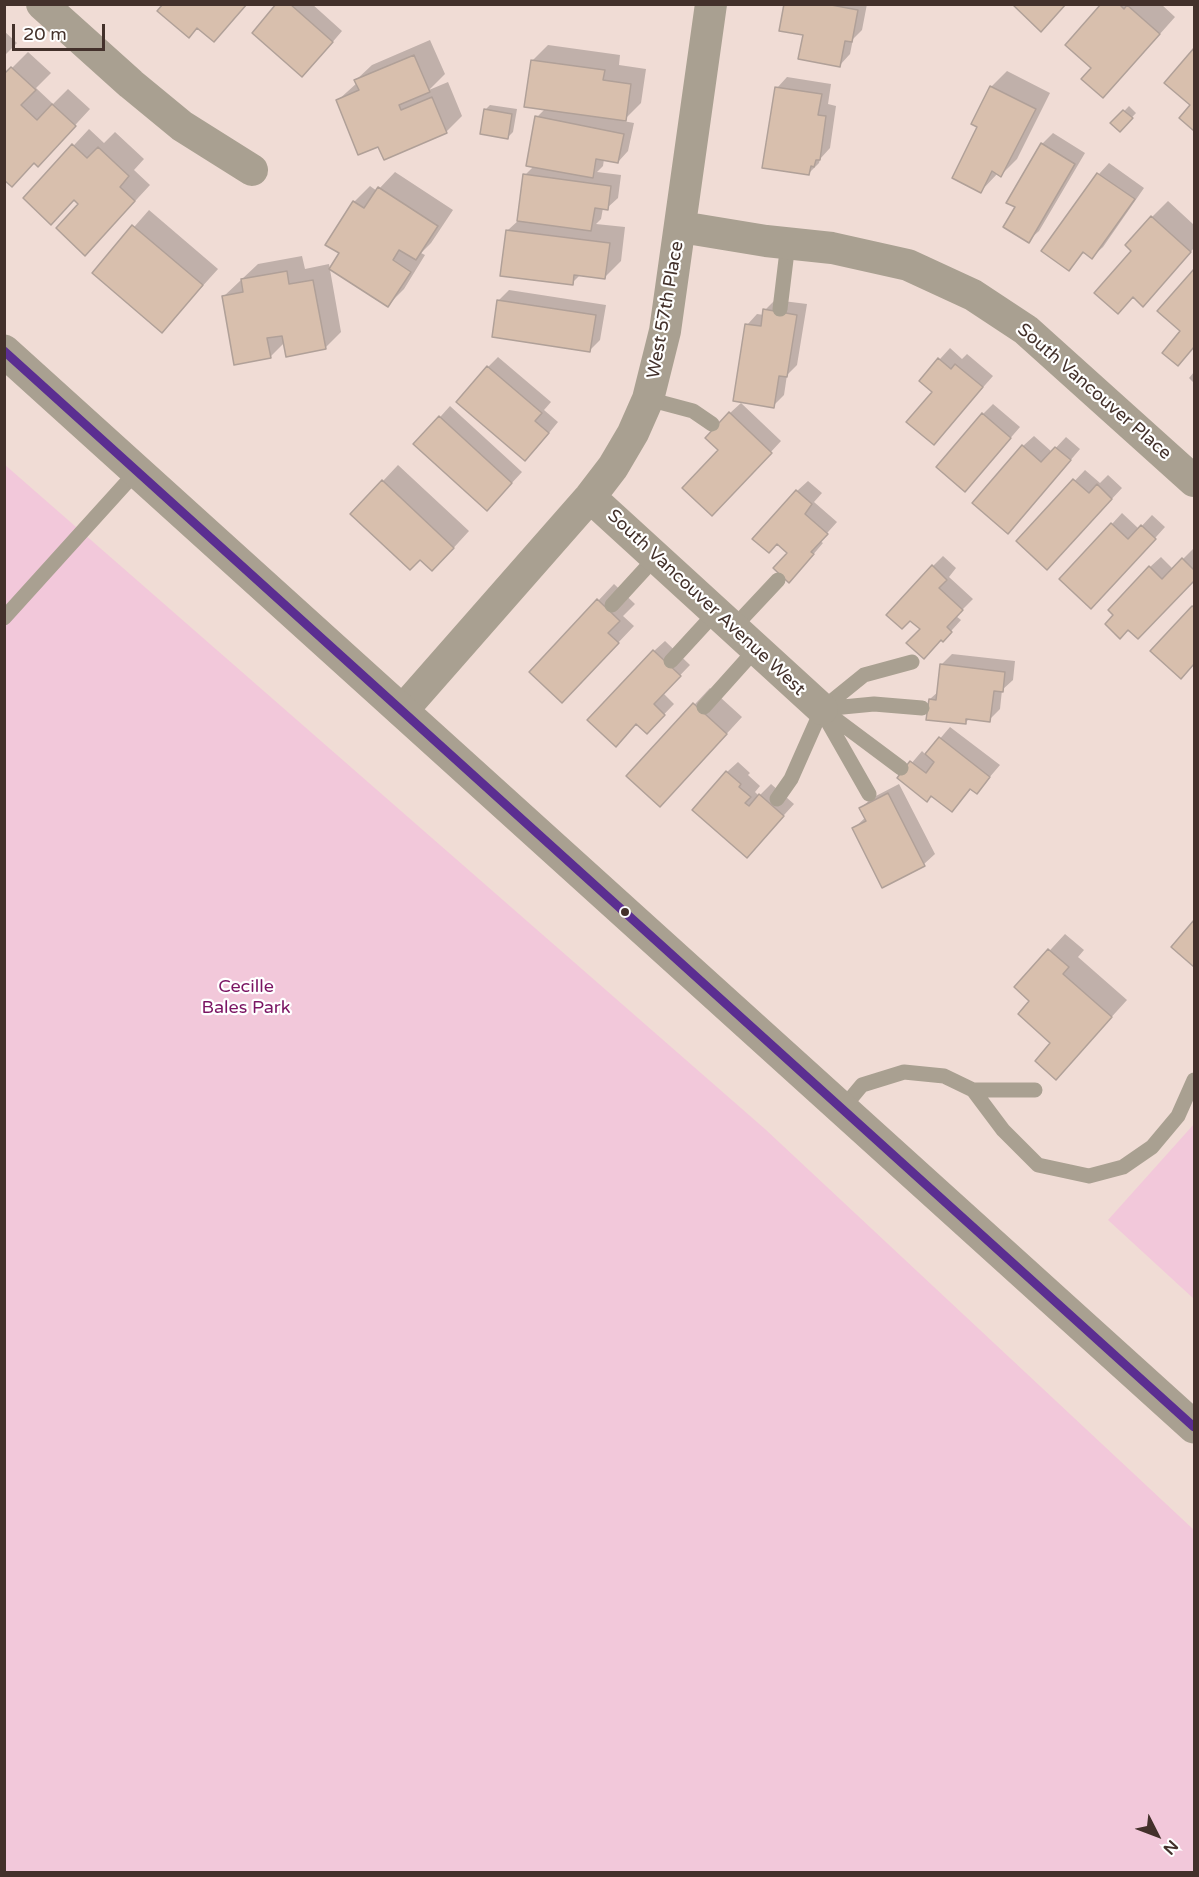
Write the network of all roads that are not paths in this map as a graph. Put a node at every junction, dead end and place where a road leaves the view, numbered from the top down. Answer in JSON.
{"nodes":[{"id":1,"x":42,"y":4,"type":"edge"},
{"id":2,"x":711,"y":4,"type":"edge"},
{"id":3,"x":252,"y":170,"type":"dead end"},
{"id":4,"x":681,"y":227,"type":"junction"},
{"id":5,"x":788,"y":243,"type":"junction"},
{"id":6,"x":780,"y":309,"type":"dead end"},
{"id":7,"x":4,"y":351,"type":"edge"},
{"id":8,"x":648,"y":399,"type":"junction"},
{"id":9,"x":712,"y":424,"type":"dead end"},
{"id":10,"x":137,"y":471,"type":"junction"},
{"id":11,"x":1194,"y":481,"type":"edge"},
{"id":12,"x":590,"y":497,"type":"junction"},
{"id":13,"x":656,"y":558,"type":"junction"},
{"id":14,"x":778,"y":580,"type":"dead end"},
{"id":15,"x":612,"y":605,"type":"dead end"},
{"id":16,"x":4,"y":618,"type":"edge"},
{"id":17,"x":724,"y":620,"type":"junction"},
{"id":18,"x":756,"y":649,"type":"junction"},
{"id":19,"x":671,"y":661,"type":"dead end"},
{"id":20,"x":912,"y":662,"type":"dead end"},
{"id":21,"x":704,"y":707,"type":"dead end"},
{"id":22,"x":922,"y":708,"type":"dead end"},
{"id":23,"x":822,"y":709,"type":"junction"},
{"id":24,"x":402,"y":711,"type":"junction"},
{"id":25,"x":901,"y":768,"type":"dead end"},
{"id":26,"x":869,"y":794,"type":"dead end"},
{"id":27,"x":777,"y":799,"type":"dead end"},
{"id":28,"x":1194,"y":1080,"type":"edge"},
{"id":29,"x":973,"y":1090,"type":"junction"},
{"id":30,"x":1035,"y":1090,"type":"dead end"},
{"id":31,"x":842,"y":1109,"type":"junction"},
{"id":32,"x":1194,"y":1427,"type":"edge"}],
"edges":[{"from":1,"to":3,"type":"street"},
{"from":2,"to":4,"type":"street","name":"West 57th Place"},
{"from":4,"to":5,"type":"street","name":"South Vancouver Place"},
{"from":4,"to":8,"type":"street","name":"West 57th Place"},
{"from":5,"to":6,"type":"lane"},
{"from":5,"to":11,"type":"street","name":"South Vancouver Place"},
{"from":7,"to":10,"type":"street"},
{"from":8,"to":9,"type":"lane"},
{"from":8,"to":12,"type":"street","name":"West 57th Place"},
{"from":10,"to":16,"type":"lane"},
{"from":10,"to":24,"type":"street"},
{"from":12,"to":13,"type":"street","name":"South Vancouver Avenue West"},
{"from":12,"to":24,"type":"street","name":"West 57th Place"},
{"from":13,"to":15,"type":"lane"},
{"from":13,"to":17,"type":"street","name":"South Vancouver Avenue West"},
{"from":14,"to":17,"type":"lane"},
{"from":17,"to":18,"type":"street","name":"South Vancouver Avenue West"},
{"from":17,"to":19,"type":"lane"},
{"from":18,"to":21,"type":"lane"},
{"from":18,"to":23,"type":"street","name":"South Vancouver Avenue West"},
{"from":20,"to":23,"type":"lane"},
{"from":22,"to":23,"type":"lane"},
{"from":23,"to":25,"type":"lane"},
{"from":23,"to":26,"type":"lane"},
{"from":23,"to":27,"type":"lane"},
{"from":24,"to":31,"type":"street"},
{"from":28,"to":29,"type":"lane"},
{"from":29,"to":30,"type":"lane"},
{"from":29,"to":31,"type":"lane"},
{"from":31,"to":32,"type":"street"}]}
